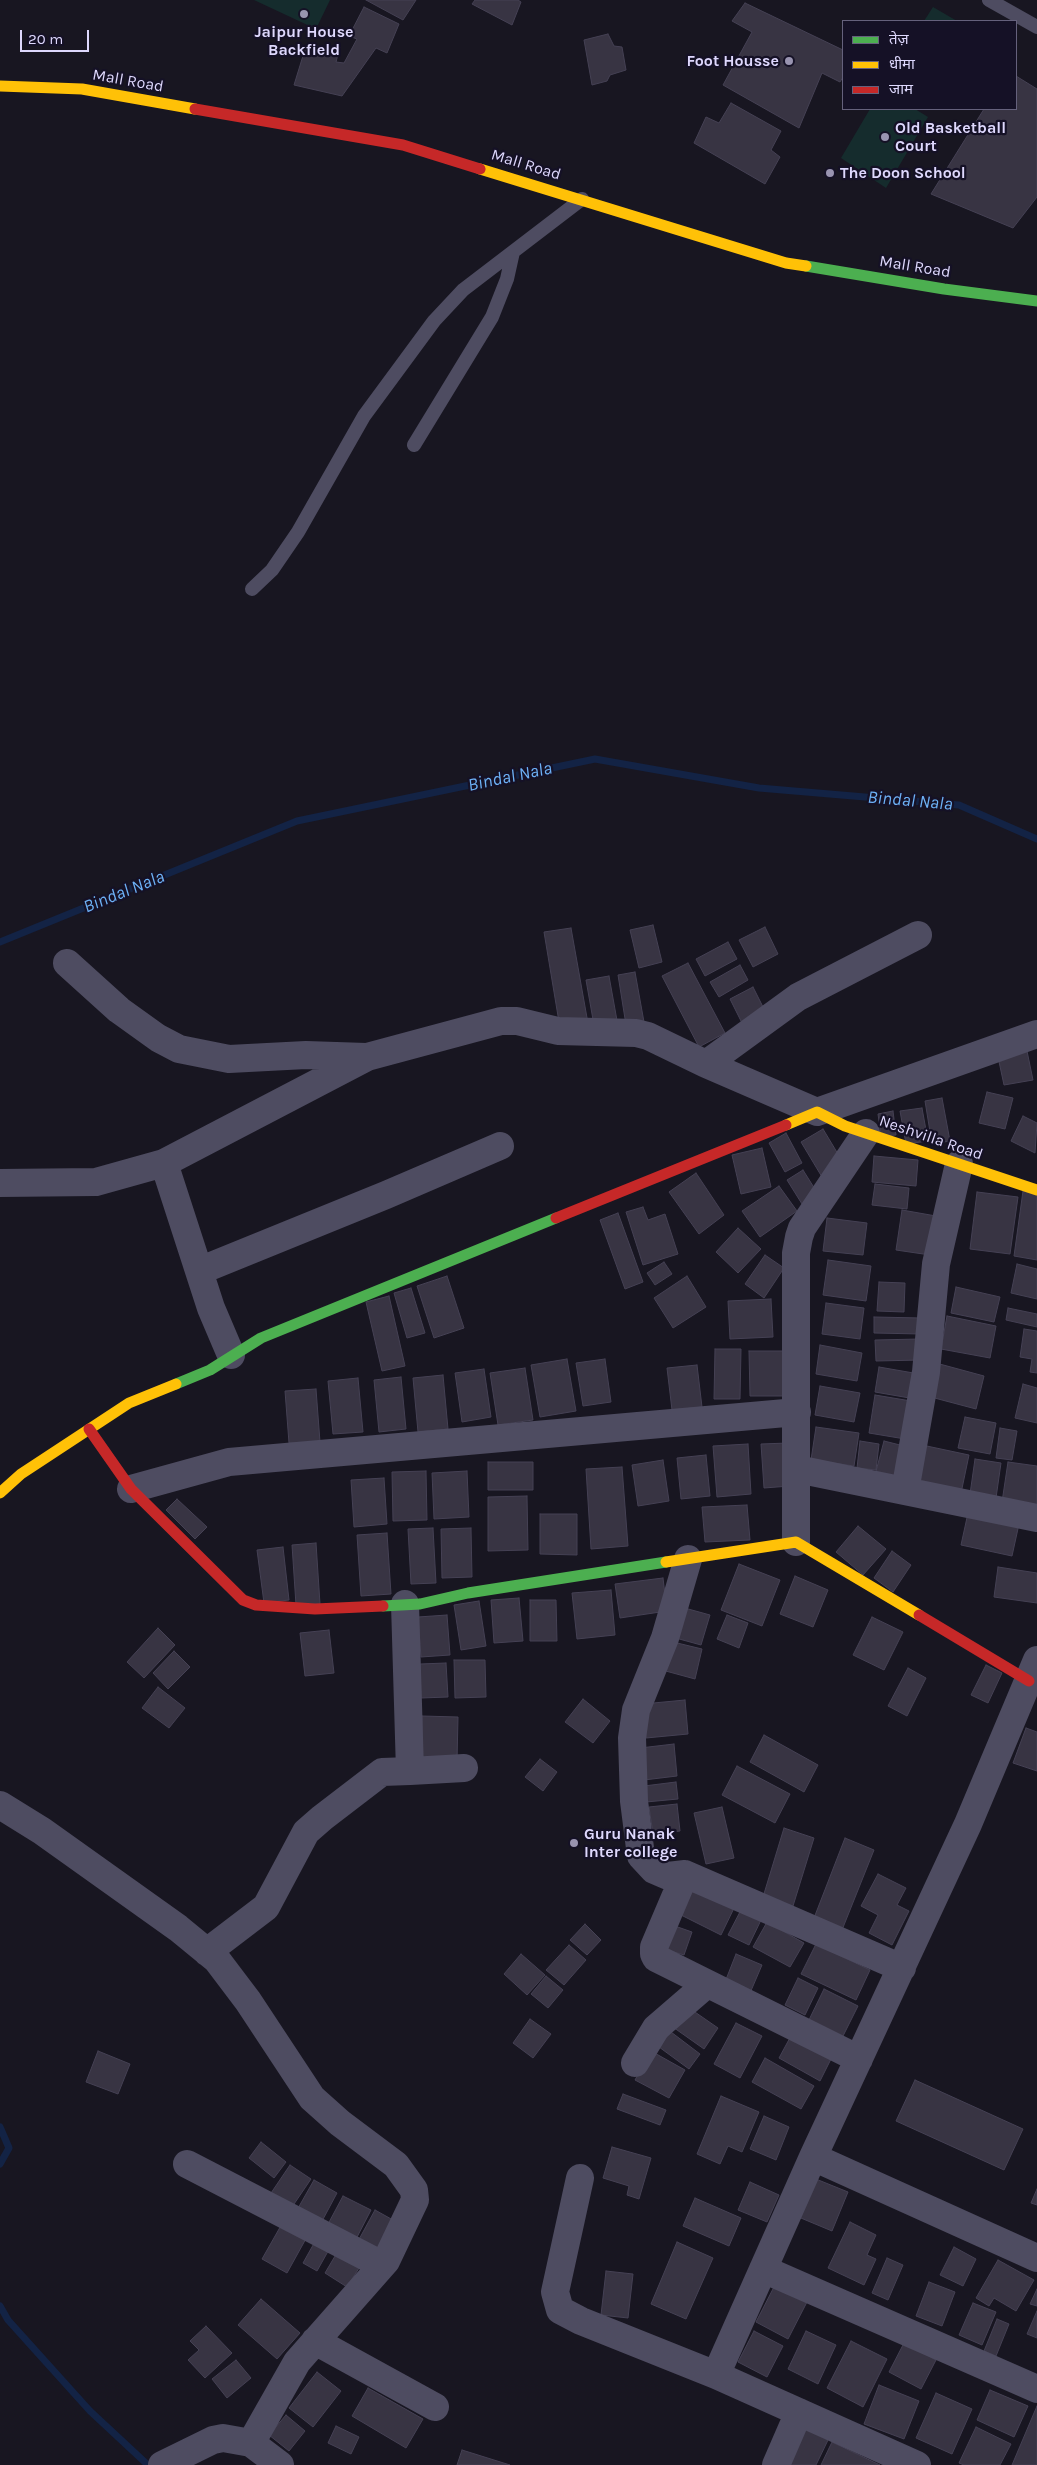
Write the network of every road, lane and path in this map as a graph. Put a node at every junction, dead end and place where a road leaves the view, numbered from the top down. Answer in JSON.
{"nodes":[{"id":1,"x":989,"y":0,"type":"edge"},
{"id":2,"x":1037,"y":27,"type":"edge"},
{"id":3,"x":0,"y":86,"type":"edge"},
{"id":4,"x":582,"y":199,"type":"junction"},
{"id":5,"x":513,"y":252,"type":"junction"},
{"id":6,"x":1037,"y":301,"type":"edge"},
{"id":7,"x":414,"y":446,"type":"dead end"},
{"id":8,"x":252,"y":589,"type":"dead end"},
{"id":9,"x":918,"y":935,"type":"dead end"},
{"id":10,"x":67,"y":963,"type":"dead end"},
{"id":11,"x":1037,"y":1034,"type":"edge"},
{"id":12,"x":367,"y":1057,"type":"junction"},
{"id":13,"x":706,"y":1064,"type":"junction"},
{"id":14,"x":817,"y":1112,"type":"junction"},
{"id":15,"x":866,"y":1132,"type":"junction"},
{"id":16,"x":500,"y":1146,"type":"dead end"},
{"id":17,"x":164,"y":1163,"type":"junction"},
{"id":18,"x":959,"y":1164,"type":"junction"},
{"id":19,"x":0,"y":1183,"type":"edge"},
{"id":20,"x":1037,"y":1190,"type":"edge"},
{"id":21,"x":199,"y":1270,"type":"junction"},
{"id":22,"x":231,"y":1355,"type":"junction"},
{"id":23,"x":798,"y":1412,"type":"junction"},
{"id":24,"x":90,"y":1429,"type":"junction"},
{"id":25,"x":797,"y":1469,"type":"junction"},
{"id":26,"x":131,"y":1489,"type":"junction"},
{"id":27,"x":905,"y":1491,"type":"junction"},
{"id":28,"x":0,"y":1493,"type":"edge"},
{"id":29,"x":1037,"y":1518,"type":"edge"},
{"id":30,"x":796,"y":1542,"type":"junction"},
{"id":31,"x":688,"y":1559,"type":"junction"},
{"id":32,"x":405,"y":1604,"type":"junction"},
{"id":33,"x":1033,"y":1670,"type":"edge"},
{"id":34,"x":464,"y":1768,"type":"dead end"},
{"id":35,"x":410,"y":1771,"type":"junction"},
{"id":36,"x":0,"y":1805,"type":"edge"},
{"id":37,"x":685,"y":1874,"type":"junction"},
{"id":38,"x":207,"y":1952,"type":"junction"},
{"id":39,"x":902,"y":1968,"type":"junction"},
{"id":40,"x":707,"y":1984,"type":"junction"},
{"id":41,"x":859,"y":2059,"type":"junction"},
{"id":42,"x":635,"y":2063,"type":"dead end"},
{"id":43,"x":813,"y":2158,"type":"junction"},
{"id":44,"x":187,"y":2164,"type":"dead end"},
{"id":45,"x":580,"y":2178,"type":"dead end"},
{"id":46,"x":1037,"y":2258,"type":"edge"},
{"id":47,"x":382,"y":2265,"type":"junction"},
{"id":48,"x":763,"y":2269,"type":"junction"},
{"id":49,"x":315,"y":2341,"type":"junction"},
{"id":50,"x":716,"y":2375,"type":"junction"},
{"id":51,"x":1037,"y":2389,"type":"edge"},
{"id":52,"x":435,"y":2407,"type":"dead end"},
{"id":53,"x":799,"y":2412,"type":"junction"},
{"id":54,"x":251,"y":2443,"type":"junction"},
{"id":55,"x":185,"y":2459,"type":"edge"},
{"id":56,"x":280,"y":2465,"type":"edge"},
{"id":57,"x":776,"y":2465,"type":"edge"},
{"id":58,"x":917,"y":2465,"type":"edge"}],
"edges":[{"from":1,"to":2,"type":"lane"},
{"from":3,"to":4,"type":"street","name":"Mall Road"},
{"from":4,"to":5,"type":"lane"},
{"from":4,"to":6,"type":"street","name":"Mall Road"},
{"from":5,"to":7,"type":"lane"},
{"from":5,"to":8,"type":"lane"},
{"from":9,"to":13,"type":"street"},
{"from":10,"to":12,"type":"street"},
{"from":11,"to":14,"type":"street"},
{"from":12,"to":13,"type":"street"},
{"from":12,"to":17,"type":"street"},
{"from":13,"to":14,"type":"street"},
{"from":14,"to":15,"type":"street","name":"Neshvilla Road"},
{"from":14,"to":22,"type":"street"},
{"from":15,"to":18,"type":"street","name":"Neshvilla Road"},
{"from":15,"to":23,"type":"street"},
{"from":16,"to":21,"type":"street"},
{"from":17,"to":19,"type":"street"},
{"from":17,"to":21,"type":"street"},
{"from":18,"to":20,"type":"street","name":"Neshvilla Road"},
{"from":18,"to":27,"type":"street"},
{"from":21,"to":22,"type":"street"},
{"from":22,"to":24,"type":"street"},
{"from":23,"to":25,"type":"street"},
{"from":23,"to":26,"type":"street"},
{"from":24,"to":26,"type":"street"},
{"from":24,"to":28,"type":"street"},
{"from":25,"to":27,"type":"street"},
{"from":25,"to":30,"type":"street"},
{"from":26,"to":32,"type":"street"},
{"from":27,"to":29,"type":"street"},
{"from":30,"to":31,"type":"street"},
{"from":30,"to":33,"type":"street"},
{"from":31,"to":32,"type":"street"},
{"from":31,"to":37,"type":"street"},
{"from":32,"to":35,"type":"street"},
{"from":33,"to":39,"type":"street"},
{"from":34,"to":35,"type":"street"},
{"from":35,"to":38,"type":"street"},
{"from":36,"to":38,"type":"street"},
{"from":37,"to":39,"type":"street"},
{"from":37,"to":40,"type":"street"},
{"from":38,"to":47,"type":"street"},
{"from":39,"to":41,"type":"street"},
{"from":40,"to":41,"type":"street"},
{"from":40,"to":42,"type":"street"},
{"from":41,"to":43,"type":"street"},
{"from":43,"to":46,"type":"street"},
{"from":43,"to":48,"type":"street"},
{"from":44,"to":47,"type":"street"},
{"from":45,"to":50,"type":"street"},
{"from":47,"to":49,"type":"street"},
{"from":48,"to":50,"type":"street"},
{"from":48,"to":51,"type":"street"},
{"from":49,"to":52,"type":"street"},
{"from":49,"to":54,"type":"street"},
{"from":50,"to":53,"type":"street"},
{"from":53,"to":57,"type":"street"},
{"from":53,"to":58,"type":"street"},
{"from":54,"to":55,"type":"street"},
{"from":54,"to":56,"type":"street"}]}
